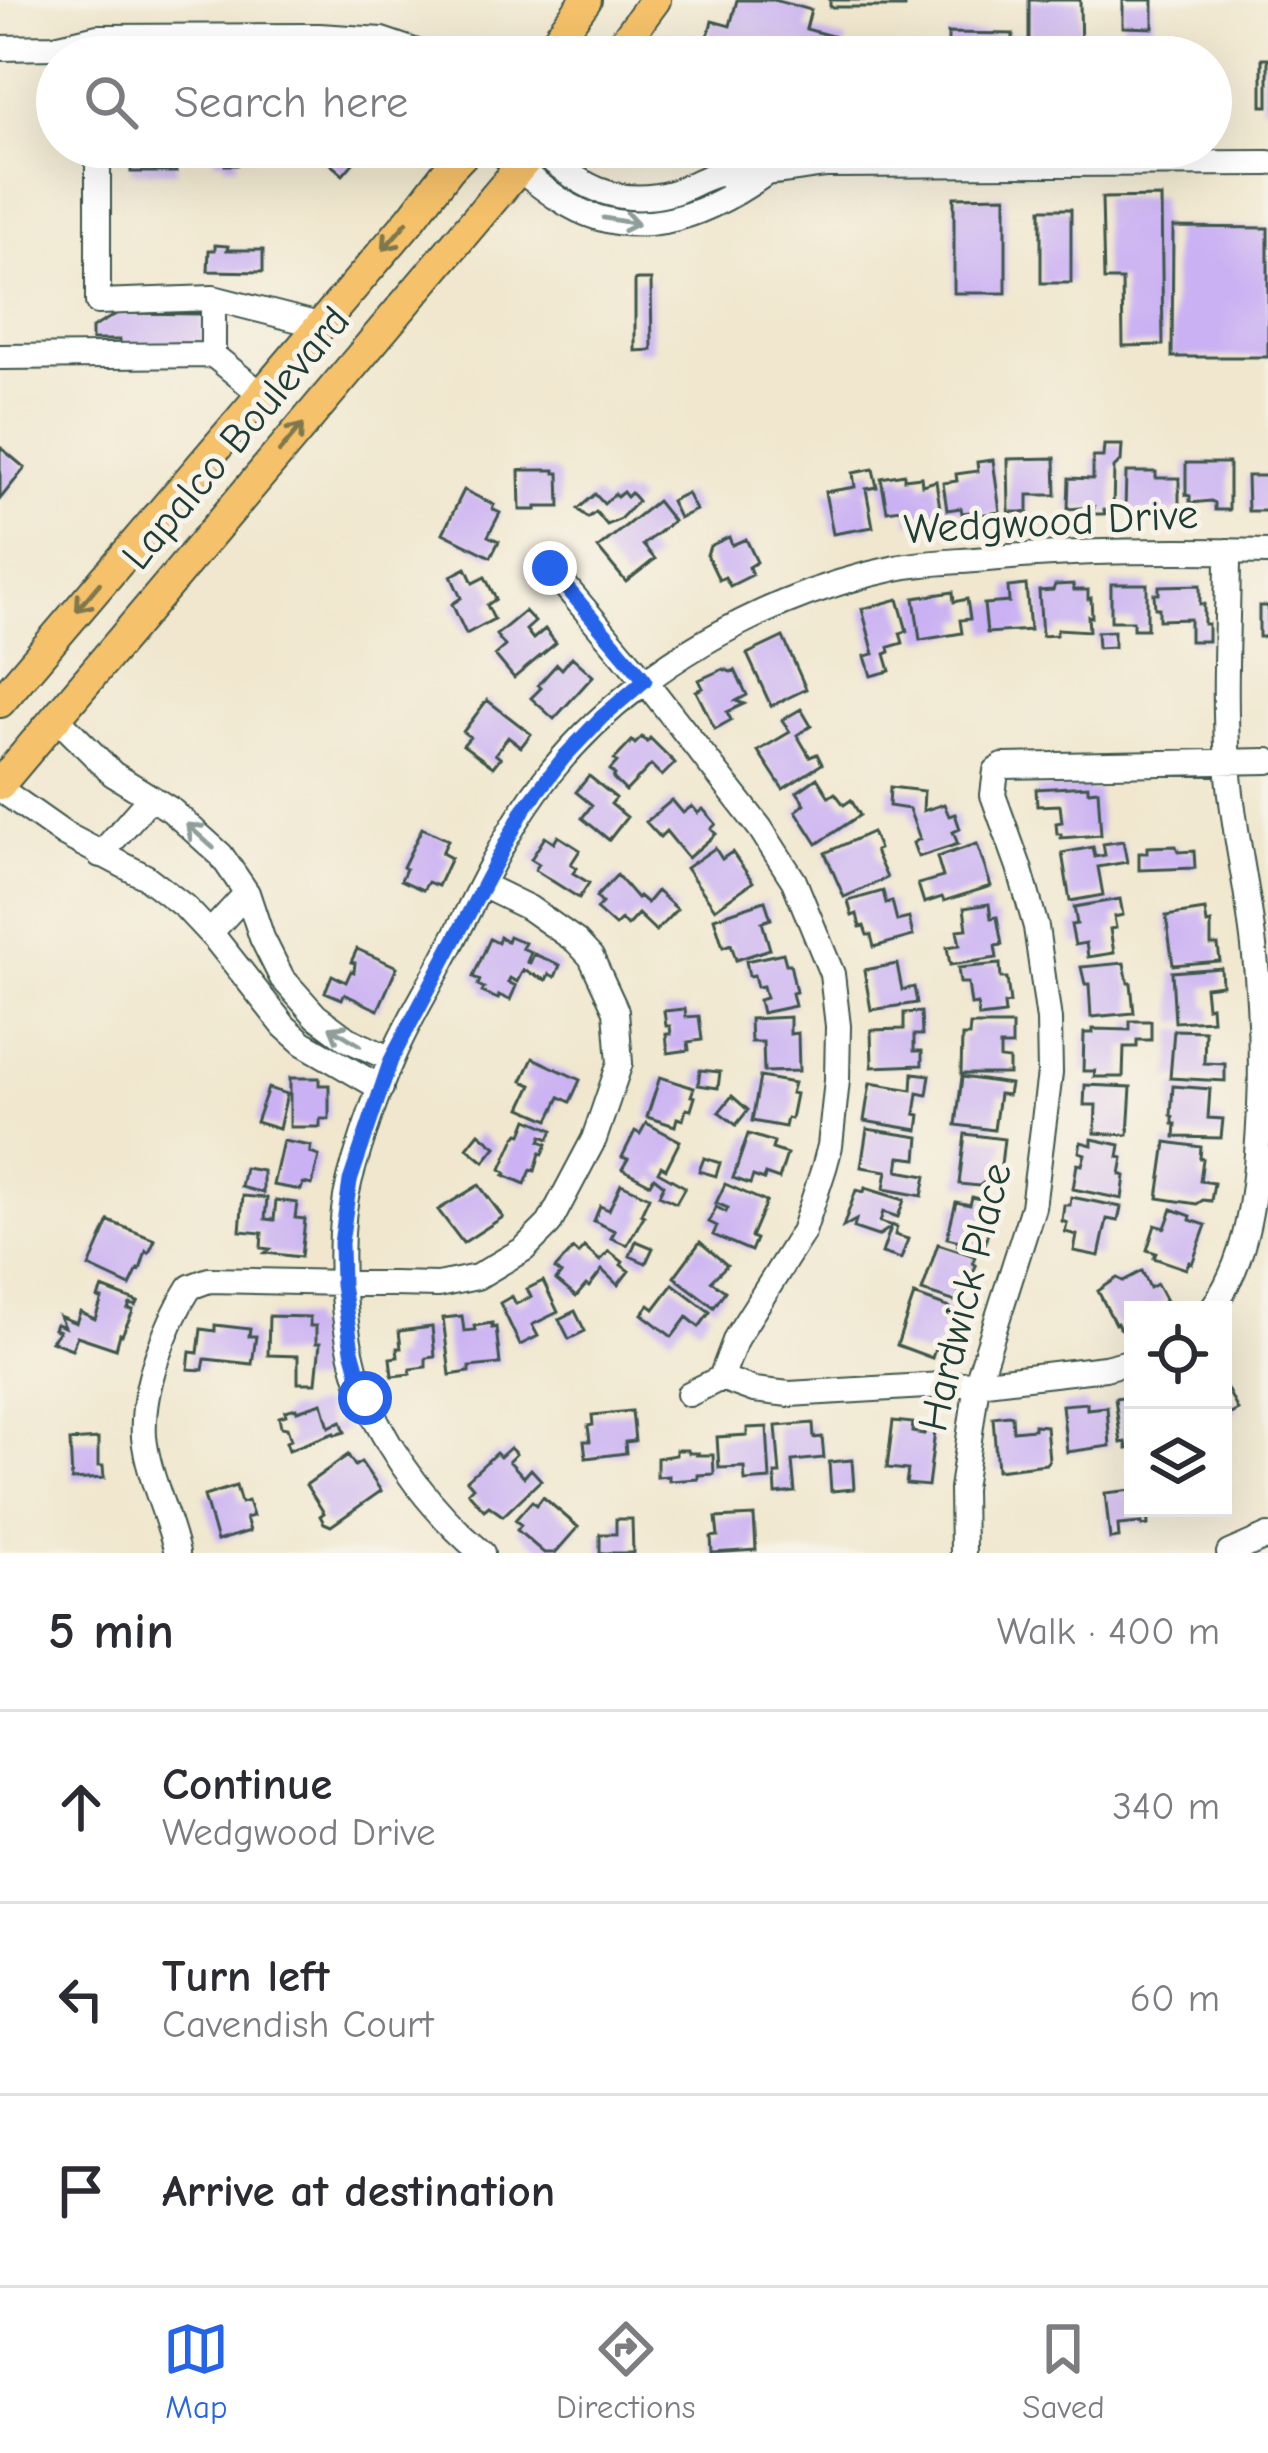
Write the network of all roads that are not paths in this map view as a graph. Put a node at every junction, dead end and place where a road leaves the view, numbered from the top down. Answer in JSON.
{"nodes":[{"id":1,"x":586,"y":0,"type":"edge"},
{"id":2,"x":656,"y":0,"type":"edge"},
{"id":3,"x":559,"y":36,"type":"edge"},
{"id":4,"x":629,"y":36,"type":"edge"},
{"id":5,"x":0,"y":47,"type":"edge"},
{"id":6,"x":36,"y":47,"type":"edge"},
{"id":7,"x":1232,"y":163,"type":"edge"},
{"id":8,"x":1268,"y":163,"type":"edge"},
{"id":9,"x":98,"y":168,"type":"edge"},
{"id":10,"x":449,"y":168,"type":"edge"},
{"id":11,"x":519,"y":168,"type":"edge"},
{"id":12,"x":541,"y":168,"type":"edge"},
{"id":13,"x":804,"y":168,"type":"edge"},
{"id":14,"x":358,"y":280,"type":"junction"},
{"id":15,"x":213,"y":298,"type":"junction"},
{"id":16,"x":319,"y":325,"type":"junction"},
{"id":17,"x":213,"y":356,"type":"junction"},
{"id":18,"x":0,"y":357,"type":"edge"},
{"id":19,"x":261,"y":394,"type":"junction"},
{"id":20,"x":258,"y":478,"type":"junction"},
{"id":21,"x":182,"y":486,"type":"junction"},
{"id":22,"x":1228,"y":551,"type":"junction"},
{"id":23,"x":1268,"y":552,"type":"edge"},
{"id":24,"x":550,"y":568,"type":"dead end"},
{"id":25,"x":113,"y":649,"type":"junction"},
{"id":26,"x":645,"y":680,"type":"junction"},
{"id":27,"x":0,"y":702,"type":"edge"},
{"id":28,"x":56,"y":717,"type":"junction"},
{"id":29,"x":1228,"y":761,"type":"junction"},
{"id":30,"x":1268,"y":761,"type":"edge"},
{"id":31,"x":0,"y":787,"type":"edge"},
{"id":32,"x":150,"y":798,"type":"junction"},
{"id":33,"x":100,"y":855,"type":"junction"},
{"id":34,"x":482,"y":885,"type":"junction"},
{"id":35,"x":247,"y":893,"type":"junction"},
{"id":36,"x":210,"y":933,"type":"junction"},
{"id":37,"x":294,"y":992,"type":"junction"},
{"id":38,"x":273,"y":1014,"type":"junction"},
{"id":39,"x":391,"y":1060,"type":"junction"},
{"id":40,"x":381,"y":1088,"type":"junction"},
{"id":41,"x":342,"y":1285,"type":"junction"},
{"id":42,"x":1217,"y":1301,"type":"edge"},
{"id":43,"x":1124,"y":1363,"type":"edge"},
{"id":44,"x":721,"y":1378,"type":"junction"},
{"id":45,"x":977,"y":1383,"type":"junction"},
{"id":46,"x":689,"y":1394,"type":"dead end"},
{"id":47,"x":1268,"y":1536,"type":"edge"},
{"id":48,"x":177,"y":1553,"type":"edge"},
{"id":49,"x":482,"y":1553,"type":"edge"},
{"id":50,"x":963,"y":1553,"type":"edge"},
{"id":51,"x":1229,"y":1553,"type":"edge"}],
"edges":[{"from":1,"to":3,"type":"main road"},
{"from":2,"to":4,"type":"main road"},
{"from":5,"to":6,"type":"street"},
{"from":7,"to":8,"type":"street"},
{"from":9,"to":15,"type":"street"},
{"from":10,"to":14,"type":"main road","name":"Lapalco Boulevard","one_way":true},
{"from":20,"to":11,"type":"main road","name":"Lapalco Boulevard","one_way":true},
{"from":12,"to":13,"type":"street"},
{"from":14,"to":16,"type":"main road","name":"Lapalco Boulevard"},
{"from":14,"to":20,"type":"main road"},
{"from":15,"to":16,"type":"street"},
{"from":15,"to":17,"type":"street"},
{"from":16,"to":19,"type":"main road","name":"Lapalco Boulevard"},
{"from":17,"to":18,"type":"street"},
{"from":17,"to":19,"type":"street"},
{"from":19,"to":21,"type":"main road","name":"Lapalco Boulevard"},
{"from":20,"to":25,"type":"main road","name":"Lapalco Boulevard"},
{"from":21,"to":25,"type":"main road"},
{"from":21,"to":27,"type":"main road","name":"Lapalco Boulevard","one_way":true},
{"from":22,"to":23,"type":"street","name":"Wedgwood Drive"},
{"from":22,"to":26,"type":"street","name":"Wedgwood Drive"},
{"from":22,"to":29,"type":"street"},
{"from":24,"to":26,"type":"street"},
{"from":25,"to":28,"type":"main road","name":"Lapalco Boulevard"},
{"from":26,"to":34,"type":"street","name":"Wedgwood Drive"},
{"from":26,"to":44,"type":"street"},
{"from":28,"to":31,"type":"main road","name":"Lapalco Boulevard"},
{"from":28,"to":32,"type":"street"},
{"from":29,"to":30,"type":"street"},
{"from":29,"to":42,"type":"street"},
{"from":29,"to":45,"type":"street","name":"Hardwick Place"},
{"from":31,"to":33,"type":"street"},
{"from":32,"to":33,"type":"street"},
{"from":35,"to":32,"type":"street","one_way":true},
{"from":33,"to":36,"type":"street"},
{"from":34,"to":39,"type":"street","name":"Wedgwood Drive"},
{"from":34,"to":41,"type":"street"},
{"from":35,"to":36,"type":"street"},
{"from":35,"to":37,"type":"street"},
{"from":36,"to":38,"type":"street"},
{"from":37,"to":38,"type":"street"},
{"from":39,"to":37,"type":"street","one_way":true},
{"from":38,"to":40,"type":"street"},
{"from":39,"to":40,"type":"street","name":"Wedgwood Drive"},
{"from":40,"to":41,"type":"street","name":"Wedgwood Drive"},
{"from":41,"to":48,"type":"street"},
{"from":41,"to":49,"type":"street","name":"Wedgwood Drive"},
{"from":43,"to":45,"type":"street"},
{"from":44,"to":45,"type":"street"},
{"from":44,"to":46,"type":"street"},
{"from":45,"to":50,"type":"street","name":"Hardwick Place"},
{"from":47,"to":51,"type":"street"}]}
